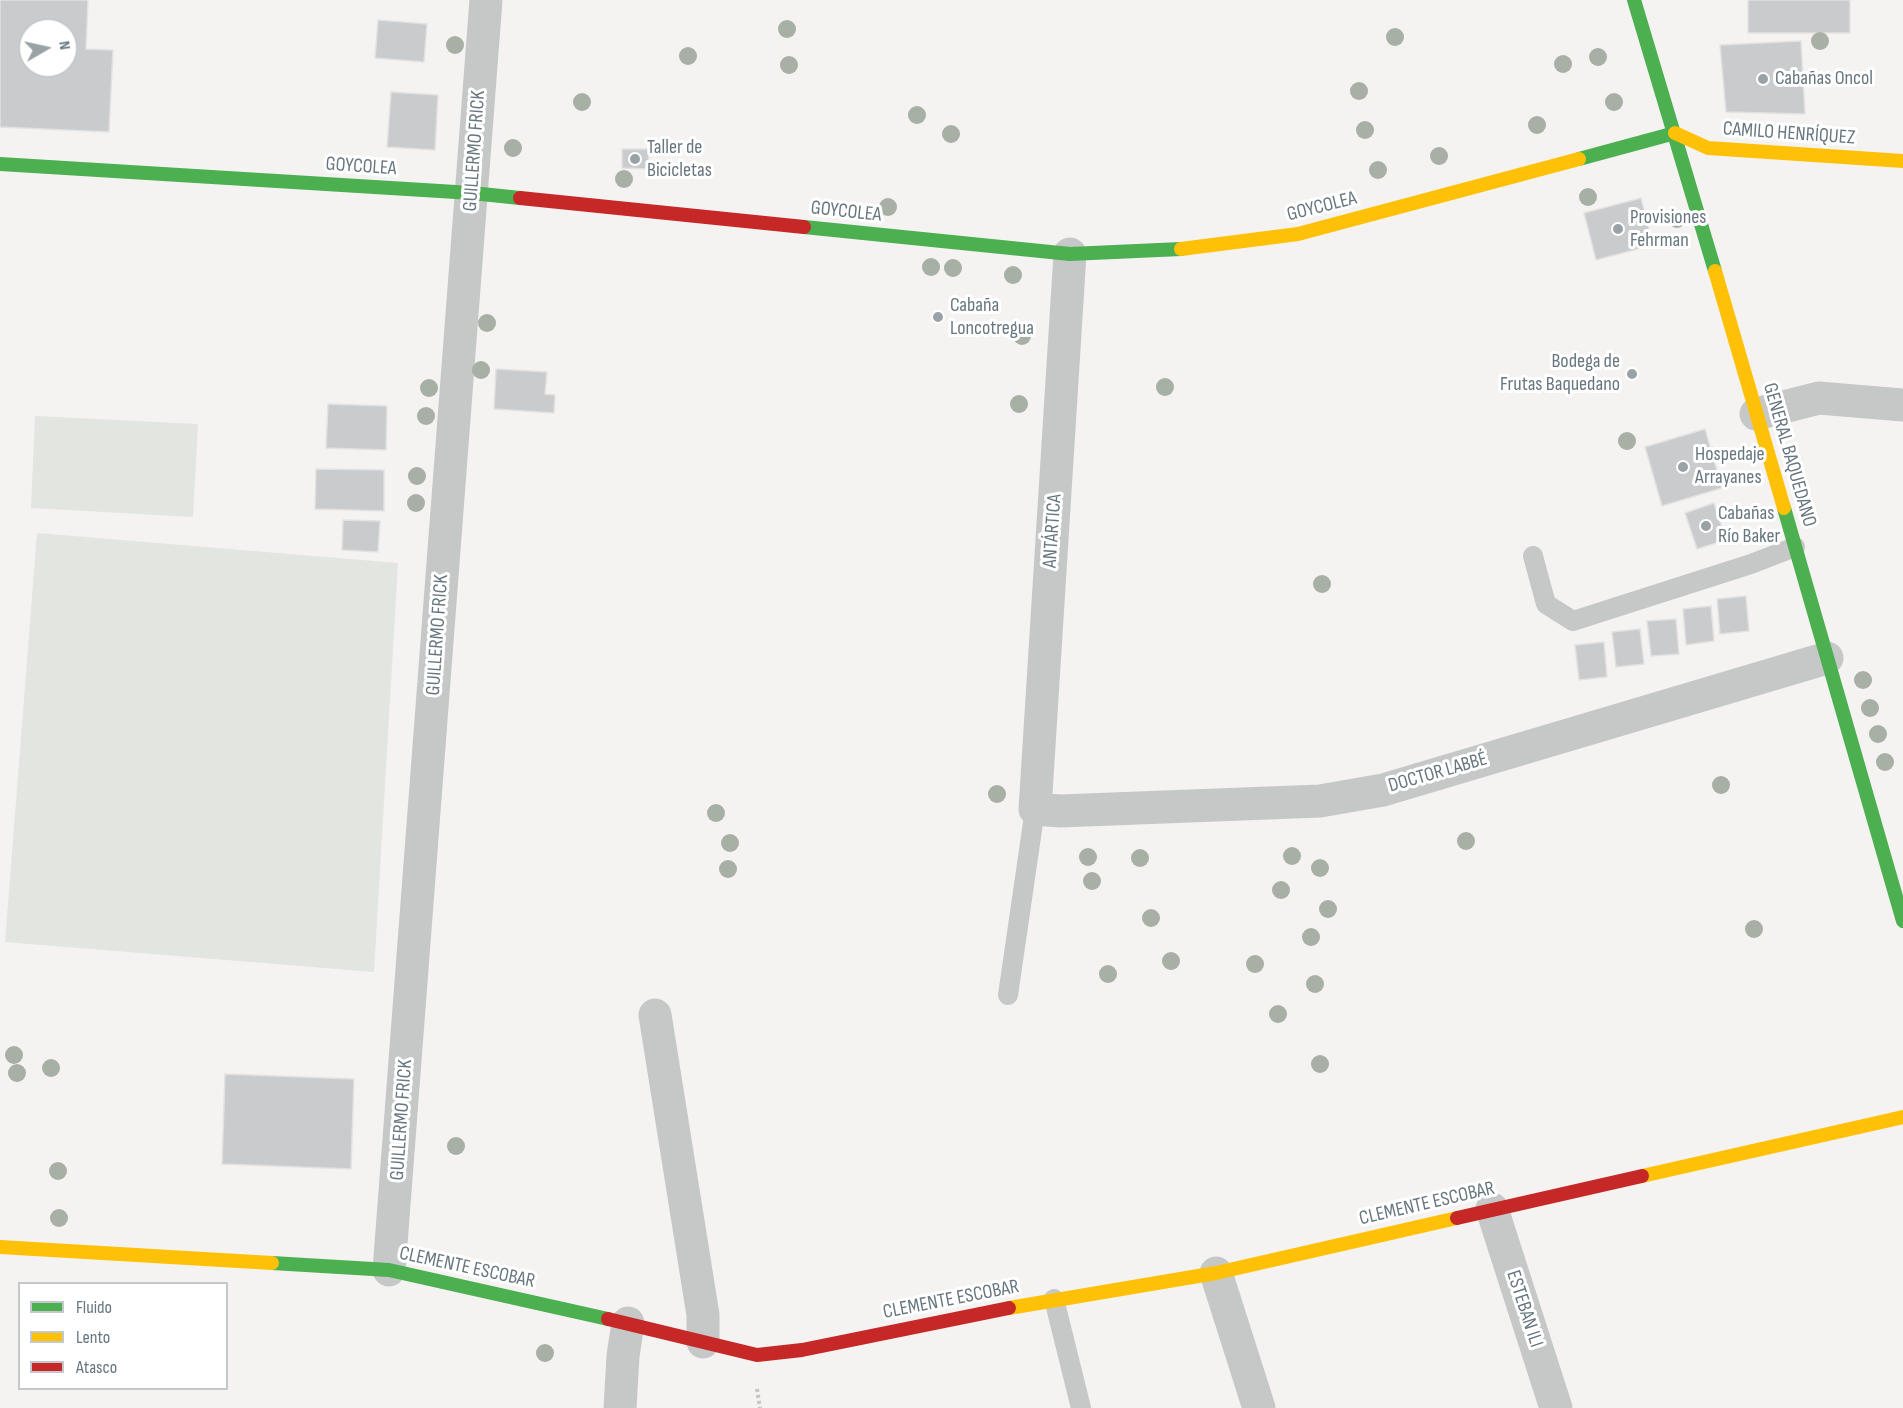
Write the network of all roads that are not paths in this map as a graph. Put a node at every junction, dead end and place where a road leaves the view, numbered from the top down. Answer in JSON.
{"nodes":[{"id":1,"x":486,"y":0,"type":"edge"},
{"id":2,"x":1634,"y":0,"type":"edge"},
{"id":3,"x":1675,"y":133,"type":"junction"},
{"id":4,"x":1903,"y":161,"type":"edge"},
{"id":5,"x":0,"y":164,"type":"edge"},
{"id":6,"x":472,"y":193,"type":"junction"},
{"id":7,"x":1070,"y":254,"type":"junction"},
{"id":8,"x":1903,"y":405,"type":"edge"},
{"id":9,"x":1756,"y":414,"type":"junction"},
{"id":10,"x":1795,"y":547,"type":"junction"},
{"id":11,"x":1533,"y":556,"type":"dead end"},
{"id":12,"x":1827,"y":658,"type":"junction"},
{"id":13,"x":1035,"y":809,"type":"junction"},
{"id":14,"x":1903,"y":921,"type":"edge"},
{"id":15,"x":1008,"y":995,"type":"dead end"},
{"id":16,"x":655,"y":1015,"type":"dead end"},
{"id":17,"x":1903,"y":1117,"type":"edge"},
{"id":18,"x":1492,"y":1209,"type":"junction"},
{"id":19,"x":0,"y":1246,"type":"edge"},
{"id":20,"x":389,"y":1270,"type":"junction"},
{"id":21,"x":1216,"y":1273,"type":"junction"},
{"id":22,"x":1054,"y":1299,"type":"junction"},
{"id":23,"x":628,"y":1323,"type":"junction"},
{"id":24,"x":702,"y":1342,"type":"junction"},
{"id":25,"x":620,"y":1408,"type":"edge"},
{"id":26,"x":1081,"y":1408,"type":"edge"},
{"id":27,"x":1259,"y":1408,"type":"edge"},
{"id":28,"x":1556,"y":1408,"type":"edge"}],
"edges":[{"from":1,"to":6,"type":"street","name":"GUILLERMO FRICK"},
{"from":2,"to":3,"type":"street","name":"GENERAL BAQUEDANO"},
{"from":3,"to":4,"type":"street","name":"CAMILO HENRÍQUEZ"},
{"from":3,"to":7,"type":"street","name":"GOYCOLEA"},
{"from":3,"to":9,"type":"street","name":"GENERAL BAQUEDANO"},
{"from":5,"to":6,"type":"street","name":"GOYCOLEA"},
{"from":6,"to":7,"type":"street","name":"GOYCOLEA"},
{"from":6,"to":20,"type":"street","name":"GUILLERMO FRICK"},
{"from":7,"to":13,"type":"street","name":"ANTÁRTICA"},
{"from":8,"to":9,"type":"street"},
{"from":9,"to":10,"type":"street","name":"GENERAL BAQUEDANO"},
{"from":10,"to":11,"type":"lane"},
{"from":10,"to":12,"type":"street","name":"GENERAL BAQUEDANO"},
{"from":12,"to":13,"type":"street","name":"DOCTOR LABBÉ"},
{"from":12,"to":14,"type":"street","name":"GENERAL BAQUEDANO"},
{"from":13,"to":15,"type":"lane"},
{"from":16,"to":24,"type":"street"},
{"from":17,"to":18,"type":"street","name":"CLEMENTE ESCOBAR"},
{"from":18,"to":21,"type":"street","name":"CLEMENTE ESCOBAR"},
{"from":18,"to":28,"type":"street","name":"ESTEBAN ILI"},
{"from":19,"to":20,"type":"street","name":"CLEMENTE ESCOBAR"},
{"from":20,"to":23,"type":"street","name":"CLEMENTE ESCOBAR"},
{"from":21,"to":22,"type":"street","name":"CLEMENTE ESCOBAR"},
{"from":21,"to":27,"type":"street"},
{"from":22,"to":24,"type":"street","name":"CLEMENTE ESCOBAR"},
{"from":22,"to":26,"type":"lane"},
{"from":23,"to":24,"type":"street","name":"CLEMENTE ESCOBAR"},
{"from":23,"to":25,"type":"street"}]}
